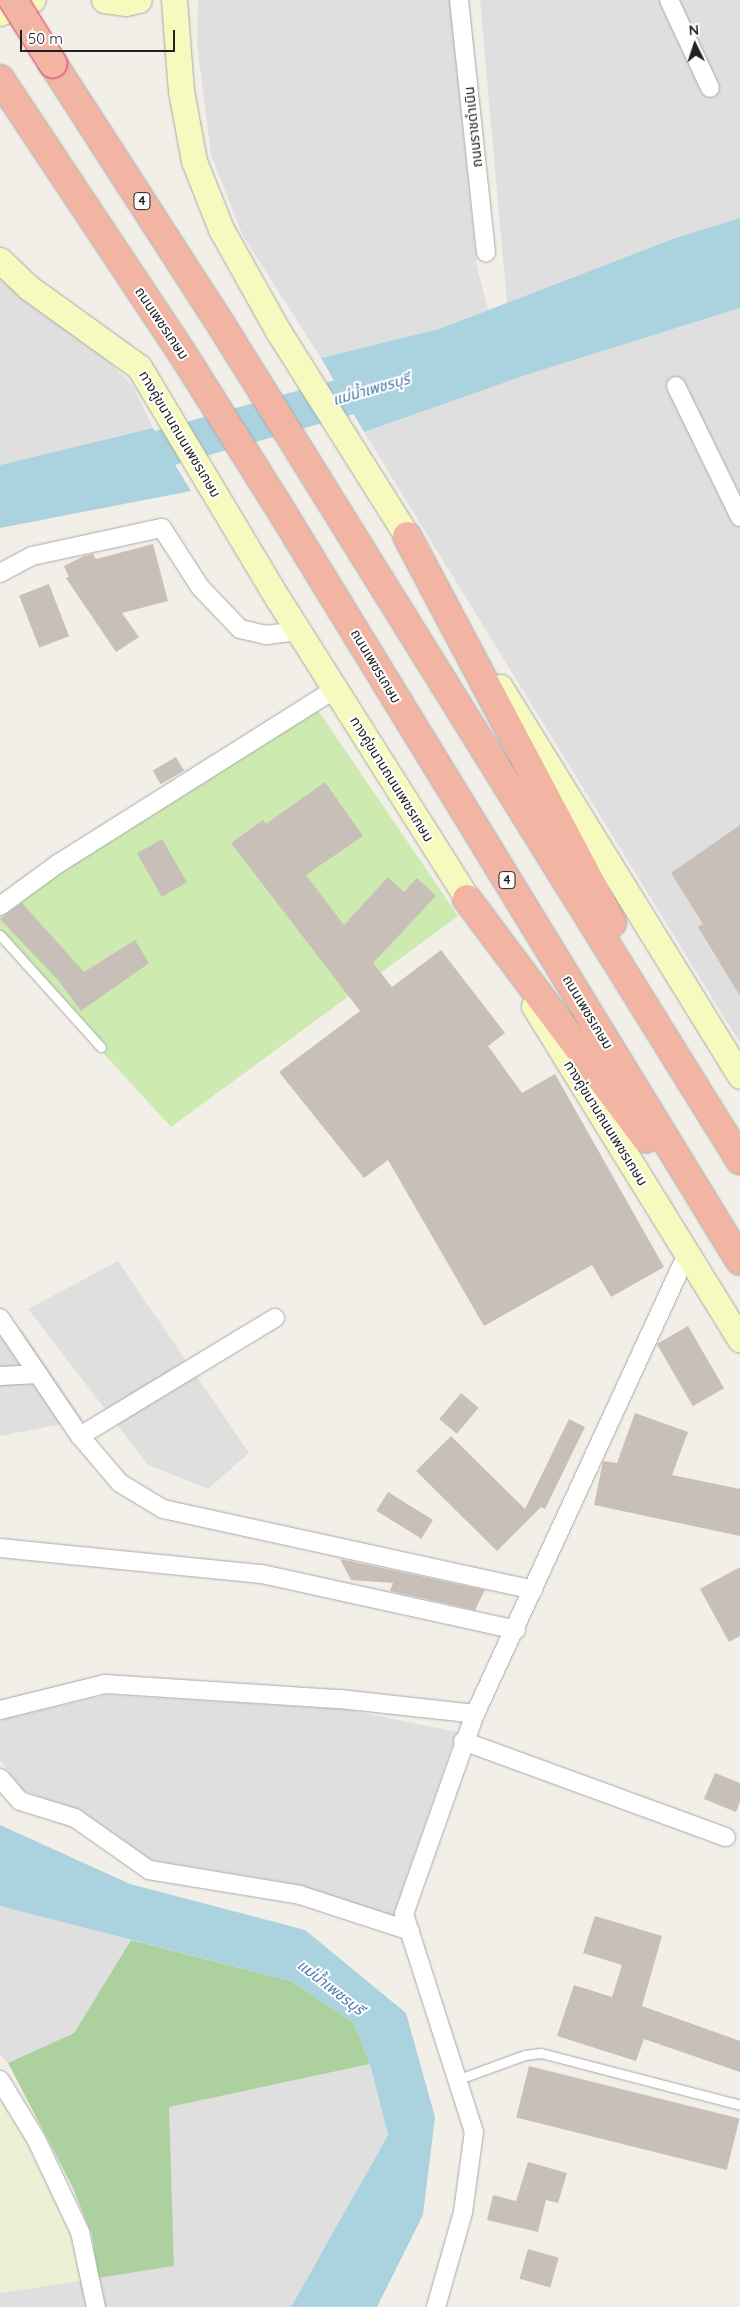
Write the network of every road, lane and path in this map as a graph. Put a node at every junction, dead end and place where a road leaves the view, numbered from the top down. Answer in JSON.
{"nodes":[{"id":1,"x":13,"y":0,"type":"edge"},
{"id":2,"x":32,"y":0,"type":"edge"},
{"id":3,"x":104,"y":0,"type":"edge"},
{"id":4,"x":139,"y":0,"type":"edge"},
{"id":5,"x":174,"y":0,"type":"edge"},
{"id":6,"x":459,"y":0,"type":"edge"},
{"id":7,"x":669,"y":0,"type":"edge"},
{"id":8,"x":0,"y":13,"type":"edge"},
{"id":9,"x":3,"y":84,"type":"edge"},
{"id":10,"x":710,"y":88,"type":"dead end"},
{"id":11,"x":486,"y":253,"type":"dead end"},
{"id":12,"x":0,"y":260,"type":"edge"},
{"id":13,"x":676,"y":386,"type":"dead end"},
{"id":14,"x":740,"y":517,"type":"edge"},
{"id":15,"x":407,"y":536,"type":"junction"},
{"id":16,"x":0,"y":573,"type":"edge"},
{"id":17,"x":298,"y":631,"type":"junction"},
{"id":18,"x":335,"y":688,"type":"junction"},
{"id":19,"x":467,"y":899,"type":"junction"},
{"id":20,"x":0,"y":906,"type":"edge"},
{"id":21,"x":0,"y":935,"type":"edge"},
{"id":22,"x":101,"y":1047,"type":"dead end"},
{"id":23,"x":740,"y":1076,"type":"edge"},
{"id":24,"x":733,"y":1149,"type":"edge"},
{"id":25,"x":687,"y":1254,"type":"junction"},
{"id":26,"x":740,"y":1262,"type":"edge"},
{"id":27,"x":0,"y":1318,"type":"edge"},
{"id":28,"x":275,"y":1318,"type":"dead end"},
{"id":29,"x":740,"y":1339,"type":"edge"},
{"id":30,"x":38,"y":1374,"type":"junction"},
{"id":31,"x":0,"y":1376,"type":"edge"},
{"id":32,"x":80,"y":1436,"type":"junction"},
{"id":33,"x":0,"y":1548,"type":"edge"},
{"id":34,"x":533,"y":1590,"type":"junction"},
{"id":35,"x":516,"y":1630,"type":"junction"},
{"id":36,"x":0,"y":1710,"type":"edge"},
{"id":37,"x":474,"y":1714,"type":"junction"},
{"id":38,"x":463,"y":1741,"type":"junction"},
{"id":39,"x":0,"y":1778,"type":"edge"},
{"id":40,"x":726,"y":1836,"type":"dead end"},
{"id":41,"x":410,"y":1931,"type":"junction"},
{"id":42,"x":459,"y":2079,"type":"junction"},
{"id":43,"x":0,"y":2080,"type":"edge"},
{"id":44,"x":740,"y":2105,"type":"edge"},
{"id":45,"x":96,"y":2307,"type":"edge"},
{"id":46,"x":436,"y":2307,"type":"edge"}],
"edges":[{"from":1,"to":24,"type":"highway","number":"4","bridge":true},
{"from":2,"to":8,"type":"main road"},
{"from":3,"to":4,"type":"main road"},
{"from":5,"to":15,"type":"main road"},
{"from":6,"to":11,"type":"street","name":"ถนนราชดำเนิน"},
{"from":7,"to":10,"type":"street"},
{"from":9,"to":26,"type":"highway","name":"ถนนเพชรเกษม","number":"4"},
{"from":12,"to":17,"type":"main road","name":"ทางคู่ขนานถนนเพชรเกษม"},
{"from":13,"to":14,"type":"street"},
{"from":15,"to":23,"type":"main road"},
{"from":15,"to":24,"type":"highway"},
{"from":16,"to":17,"type":"street"},
{"from":17,"to":18,"type":"main road","name":"ทางคู่ขนานถนนเพชรเกษม"},
{"from":18,"to":19,"type":"main road","name":"ทางคู่ขนานถนนเพชรเกษม"},
{"from":18,"to":20,"type":"street"},
{"from":19,"to":25,"type":"main road","name":"ทางคู่ขนานถนนเพชรเกษม"},
{"from":19,"to":26,"type":"highway"},
{"from":21,"to":22,"type":"lane"},
{"from":25,"to":29,"type":"main road","name":"ทางคู่ขนานถนนเพชรเกษม"},
{"from":25,"to":34,"type":"street"},
{"from":27,"to":30,"type":"street"},
{"from":28,"to":32,"type":"street"},
{"from":30,"to":31,"type":"street"},
{"from":30,"to":32,"type":"street"},
{"from":32,"to":34,"type":"street"},
{"from":33,"to":35,"type":"street"},
{"from":34,"to":35,"type":"street"},
{"from":35,"to":37,"type":"street"},
{"from":36,"to":37,"type":"street"},
{"from":37,"to":38,"type":"street"},
{"from":38,"to":40,"type":"street"},
{"from":38,"to":41,"type":"street"},
{"from":39,"to":41,"type":"street"},
{"from":41,"to":42,"type":"street"},
{"from":42,"to":44,"type":"lane"},
{"from":42,"to":46,"type":"street"},
{"from":43,"to":45,"type":"street"}]}
